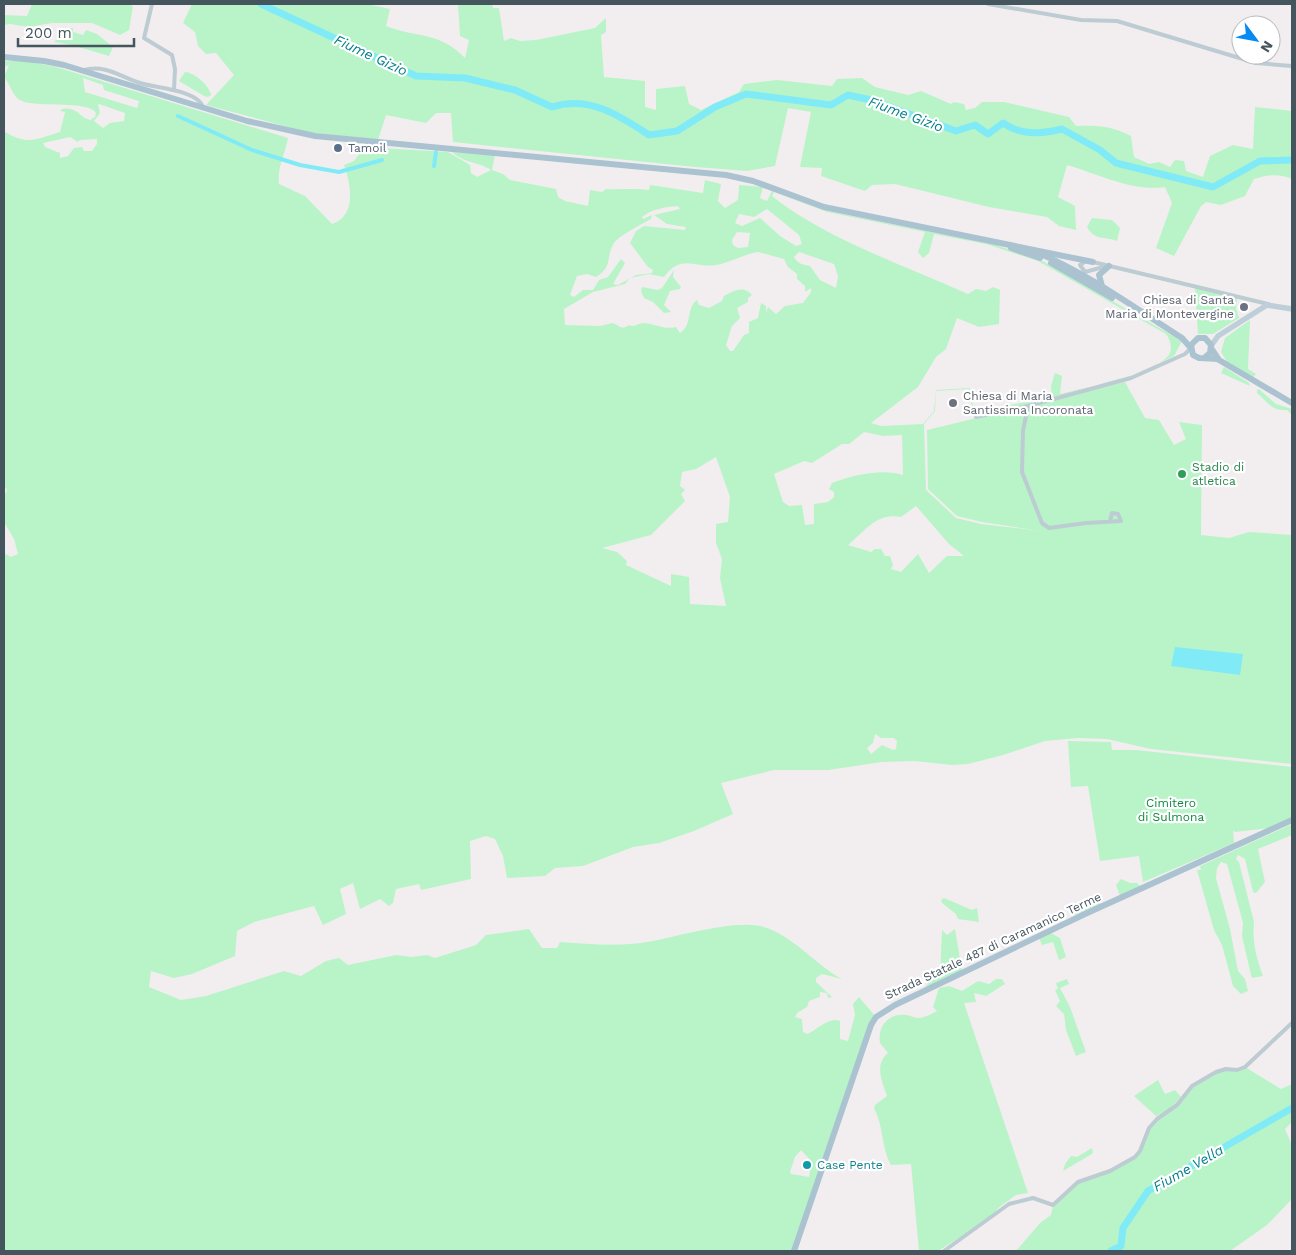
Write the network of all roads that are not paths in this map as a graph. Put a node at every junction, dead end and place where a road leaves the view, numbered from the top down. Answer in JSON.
{"nodes":[{"id":1,"x":152,"y":4,"type":"edge"},
{"id":2,"x":988,"y":4,"type":"edge"},
{"id":3,"x":1002,"y":5,"type":"edge"},
{"id":4,"x":4,"y":57,"type":"edge"},
{"id":5,"x":1292,"y":66,"type":"edge"},
{"id":6,"x":139,"y":85,"type":"junction"},
{"id":7,"x":174,"y":90,"type":"junction"},
{"id":8,"x":203,"y":107,"type":"junction"},
{"id":9,"x":984,"y":239,"type":"junction"},
{"id":10,"x":1018,"y":246,"type":"junction"},
{"id":11,"x":1093,"y":262,"type":"junction"},
{"id":12,"x":1110,"y":267,"type":"junction"},
{"id":13,"x":1105,"y":289,"type":"junction"},
{"id":14,"x":1256,"y":300,"type":"junction"},
{"id":15,"x":1268,"y":304,"type":"junction"},
{"id":16,"x":1260,"y":309,"type":"junction"},
{"id":17,"x":1292,"y":309,"type":"edge"},
{"id":18,"x":1149,"y":318,"type":"junction"},
{"id":19,"x":1218,"y":336,"type":"junction"},
{"id":20,"x":1182,"y":338,"type":"junction"},
{"id":21,"x":1204,"y":338,"type":"junction"},
{"id":22,"x":1195,"y":339,"type":"junction"},
{"id":23,"x":1211,"y":347,"type":"junction"},
{"id":24,"x":1190,"y":348,"type":"junction"},
{"id":25,"x":1180,"y":356,"type":"junction"},
{"id":26,"x":1194,"y":356,"type":"junction"},
{"id":27,"x":1204,"y":358,"type":"junction"},
{"id":28,"x":1219,"y":360,"type":"junction"},
{"id":29,"x":1292,"y":403,"type":"edge"},
{"id":30,"x":1028,"y":406,"type":"junction"},
{"id":31,"x":976,"y":418,"type":"dead end"},
{"id":32,"x":1110,"y":521,"type":"dead end"},
{"id":33,"x":1292,"y":820,"type":"edge"},
{"id":34,"x":1292,"y":1023,"type":"edge"},
{"id":35,"x":794,"y":1251,"type":"edge"},
{"id":36,"x":944,"y":1251,"type":"edge"}],
"edges":[{"from":1,"to":7,"type":"street"},
{"from":2,"to":3,"type":"street"},
{"from":3,"to":5,"type":"street"},
{"from":4,"to":6,"type":"main road"},
{"from":6,"to":7,"type":"street"},
{"from":6,"to":8,"type":"main road"},
{"from":7,"to":8,"type":"street"},
{"from":8,"to":9,"type":"main road"},
{"from":9,"to":10,"type":"main road"},
{"from":9,"to":18,"type":"main road"},
{"from":10,"to":11,"type":"main road"},
{"from":10,"to":13,"type":"main road"},
{"from":11,"to":12,"type":"street"},
{"from":11,"to":12,"type":"street"},
{"from":12,"to":13,"type":"main road"},
{"from":12,"to":14,"type":"street"},
{"from":13,"to":18,"type":"main road"},
{"from":14,"to":15,"type":"street"},
{"from":14,"to":16,"type":"street"},
{"from":15,"to":16,"type":"main road"},
{"from":15,"to":17,"type":"main road"},
{"from":16,"to":19,"type":"main road"},
{"from":18,"to":20,"type":"main road"},
{"from":19,"to":21,"type":"main road"},
{"from":19,"to":23,"type":"main road"},
{"from":20,"to":22,"type":"main road"},
{"from":20,"to":24,"type":"main road"},
{"from":21,"to":22,"type":"main road"},
{"from":21,"to":23,"type":"main road"},
{"from":22,"to":24,"type":"main road"},
{"from":23,"to":27,"type":"main road"},
{"from":23,"to":28,"type":"main road"},
{"from":24,"to":25,"type":"street"},
{"from":24,"to":26,"type":"main road"},
{"from":25,"to":26,"type":"street"},
{"from":25,"to":30,"type":"street"},
{"from":26,"to":27,"type":"main road"},
{"from":27,"to":28,"type":"main road"},
{"from":28,"to":29,"type":"main road"},
{"from":30,"to":31,"type":"street"},
{"from":30,"to":32,"type":"street"},
{"from":33,"to":35,"type":"main road","name":"Strada Statale 487 di Caramanico Terme"},
{"from":34,"to":36,"type":"street"}]}
